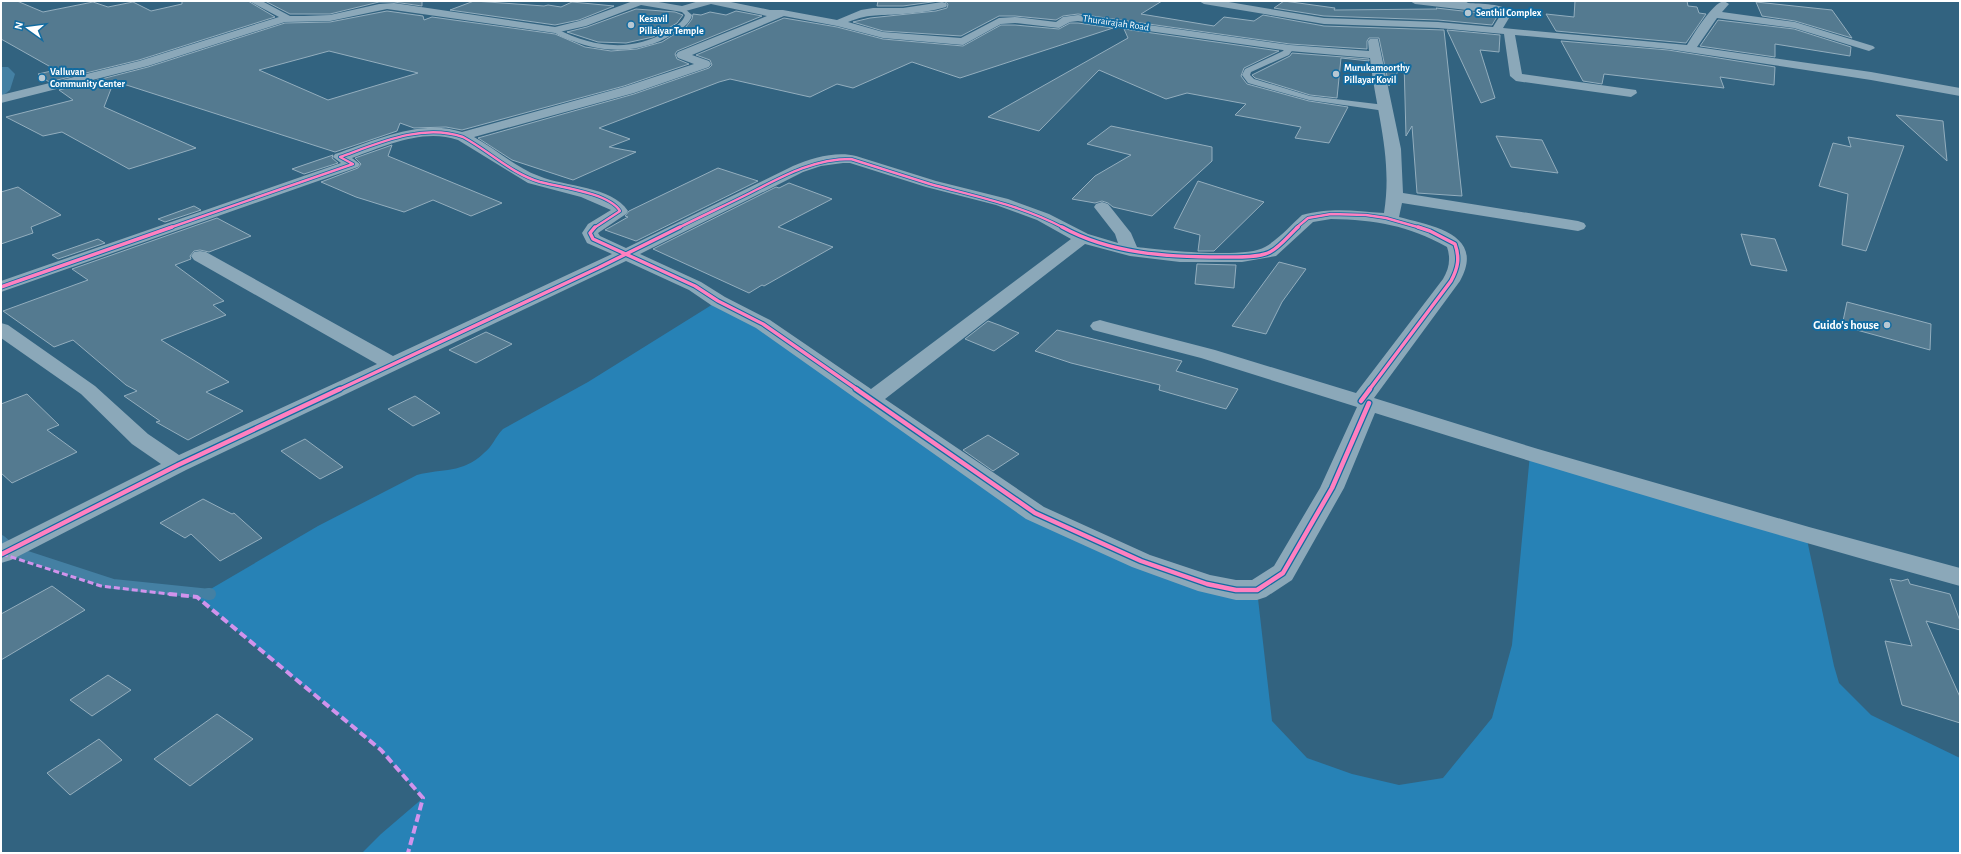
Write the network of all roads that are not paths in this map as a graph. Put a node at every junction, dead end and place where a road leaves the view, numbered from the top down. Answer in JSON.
{"nodes":[{"id":1,"x":254,"y":1,"type":"edge"},
{"id":2,"x":711,"y":1,"type":"edge"},
{"id":3,"x":1204,"y":1,"type":"edge"},
{"id":4,"x":1415,"y":1,"type":"edge"},
{"id":5,"x":1728,"y":1,"type":"edge"},
{"id":6,"x":641,"y":2,"type":"edge"},
{"id":7,"x":1463,"y":3,"type":"edge"},
{"id":8,"x":942,"y":5,"type":"dead end"},
{"id":9,"x":682,"y":9,"type":"junction"},
{"id":10,"x":784,"y":13,"type":"junction"},
{"id":11,"x":1714,"y":14,"type":"junction"},
{"id":12,"x":284,"y":19,"type":"junction"},
{"id":13,"x":838,"y":23,"type":"junction"},
{"id":14,"x":1373,"y":24,"type":"junction"},
{"id":15,"x":555,"y":30,"type":"junction"},
{"id":16,"x":1496,"y":30,"type":"junction"},
{"id":17,"x":1509,"y":31,"type":"junction"},
{"id":18,"x":1290,"y":48,"type":"junction"},
{"id":19,"x":1869,"y":48,"type":"dead end"},
{"id":20,"x":1690,"y":49,"type":"junction"},
{"id":21,"x":1376,"y":55,"type":"junction"},
{"id":22,"x":1960,"y":92,"type":"edge"},
{"id":23,"x":1631,"y":93,"type":"dead end"},
{"id":24,"x":5,"y":100,"type":"edge"},
{"id":25,"x":1385,"y":108,"type":"junction"},
{"id":26,"x":462,"y":136,"type":"junction"},
{"id":27,"x":1396,"y":197,"type":"junction"},
{"id":28,"x":1102,"y":207,"type":"dead end"},
{"id":29,"x":1386,"y":218,"type":"junction"},
{"id":30,"x":1578,"y":226,"type":"dead end"},
{"id":31,"x":1082,"y":238,"type":"junction"},
{"id":32,"x":1130,"y":251,"type":"junction"},
{"id":33,"x":627,"y":254,"type":"junction"},
{"id":34,"x":200,"y":256,"type":"dead end"},
{"id":35,"x":1,"y":287,"type":"edge"},
{"id":36,"x":1100,"y":326,"type":"dead end"},
{"id":37,"x":1,"y":329,"type":"edge"},
{"id":38,"x":394,"y":365,"type":"junction"},
{"id":39,"x":872,"y":398,"type":"junction"},
{"id":40,"x":1365,"y":402,"type":"junction"},
{"id":41,"x":178,"y":465,"type":"junction"},
{"id":42,"x":1,"y":554,"type":"edge"},
{"id":43,"x":1960,"y":577,"type":"edge"}],
"edges":[{"from":1,"to":12,"type":"street"},
{"from":2,"to":9,"type":"street"},
{"from":2,"to":10,"type":"street","name":"Thurairajah Road"},
{"from":3,"to":14,"type":"street"},
{"from":4,"to":7,"type":"street"},
{"from":5,"to":11,"type":"street"},
{"from":6,"to":9,"type":"street"},
{"from":6,"to":15,"type":"street"},
{"from":7,"to":16,"type":"street"},
{"from":8,"to":13,"type":"street"},
{"from":9,"to":15,"type":"lane"},
{"from":10,"to":13,"type":"street","name":"Thurairajah Road"},
{"from":10,"to":26,"type":"street"},
{"from":11,"to":19,"type":"street"},
{"from":11,"to":20,"type":"street"},
{"from":12,"to":15,"type":"street"},
{"from":12,"to":24,"type":"street"},
{"from":13,"to":18,"type":"street","name":"Thurairajah Road"},
{"from":14,"to":16,"type":"street"},
{"from":14,"to":21,"type":"street"},
{"from":16,"to":17,"type":"street"},
{"from":17,"to":20,"type":"street"},
{"from":17,"to":23,"type":"street"},
{"from":18,"to":21,"type":"street","name":"Thurairajah Road"},
{"from":18,"to":25,"type":"lane"},
{"from":20,"to":22,"type":"street"},
{"from":21,"to":25,"type":"street"},
{"from":25,"to":27,"type":"street"},
{"from":26,"to":33,"type":"street"},
{"from":26,"to":35,"type":"street"},
{"from":27,"to":29,"type":"street"},
{"from":27,"to":30,"type":"street"},
{"from":28,"to":32,"type":"street"},
{"from":29,"to":32,"type":"street"},
{"from":29,"to":40,"type":"street"},
{"from":31,"to":32,"type":"street"},
{"from":31,"to":33,"type":"street"},
{"from":31,"to":39,"type":"street"},
{"from":33,"to":38,"type":"street"},
{"from":33,"to":39,"type":"street"},
{"from":34,"to":38,"type":"street"},
{"from":36,"to":40,"type":"street"},
{"from":37,"to":41,"type":"street"},
{"from":38,"to":41,"type":"street"},
{"from":39,"to":40,"type":"street"},
{"from":40,"to":43,"type":"street"},
{"from":41,"to":42,"type":"street"}]}
